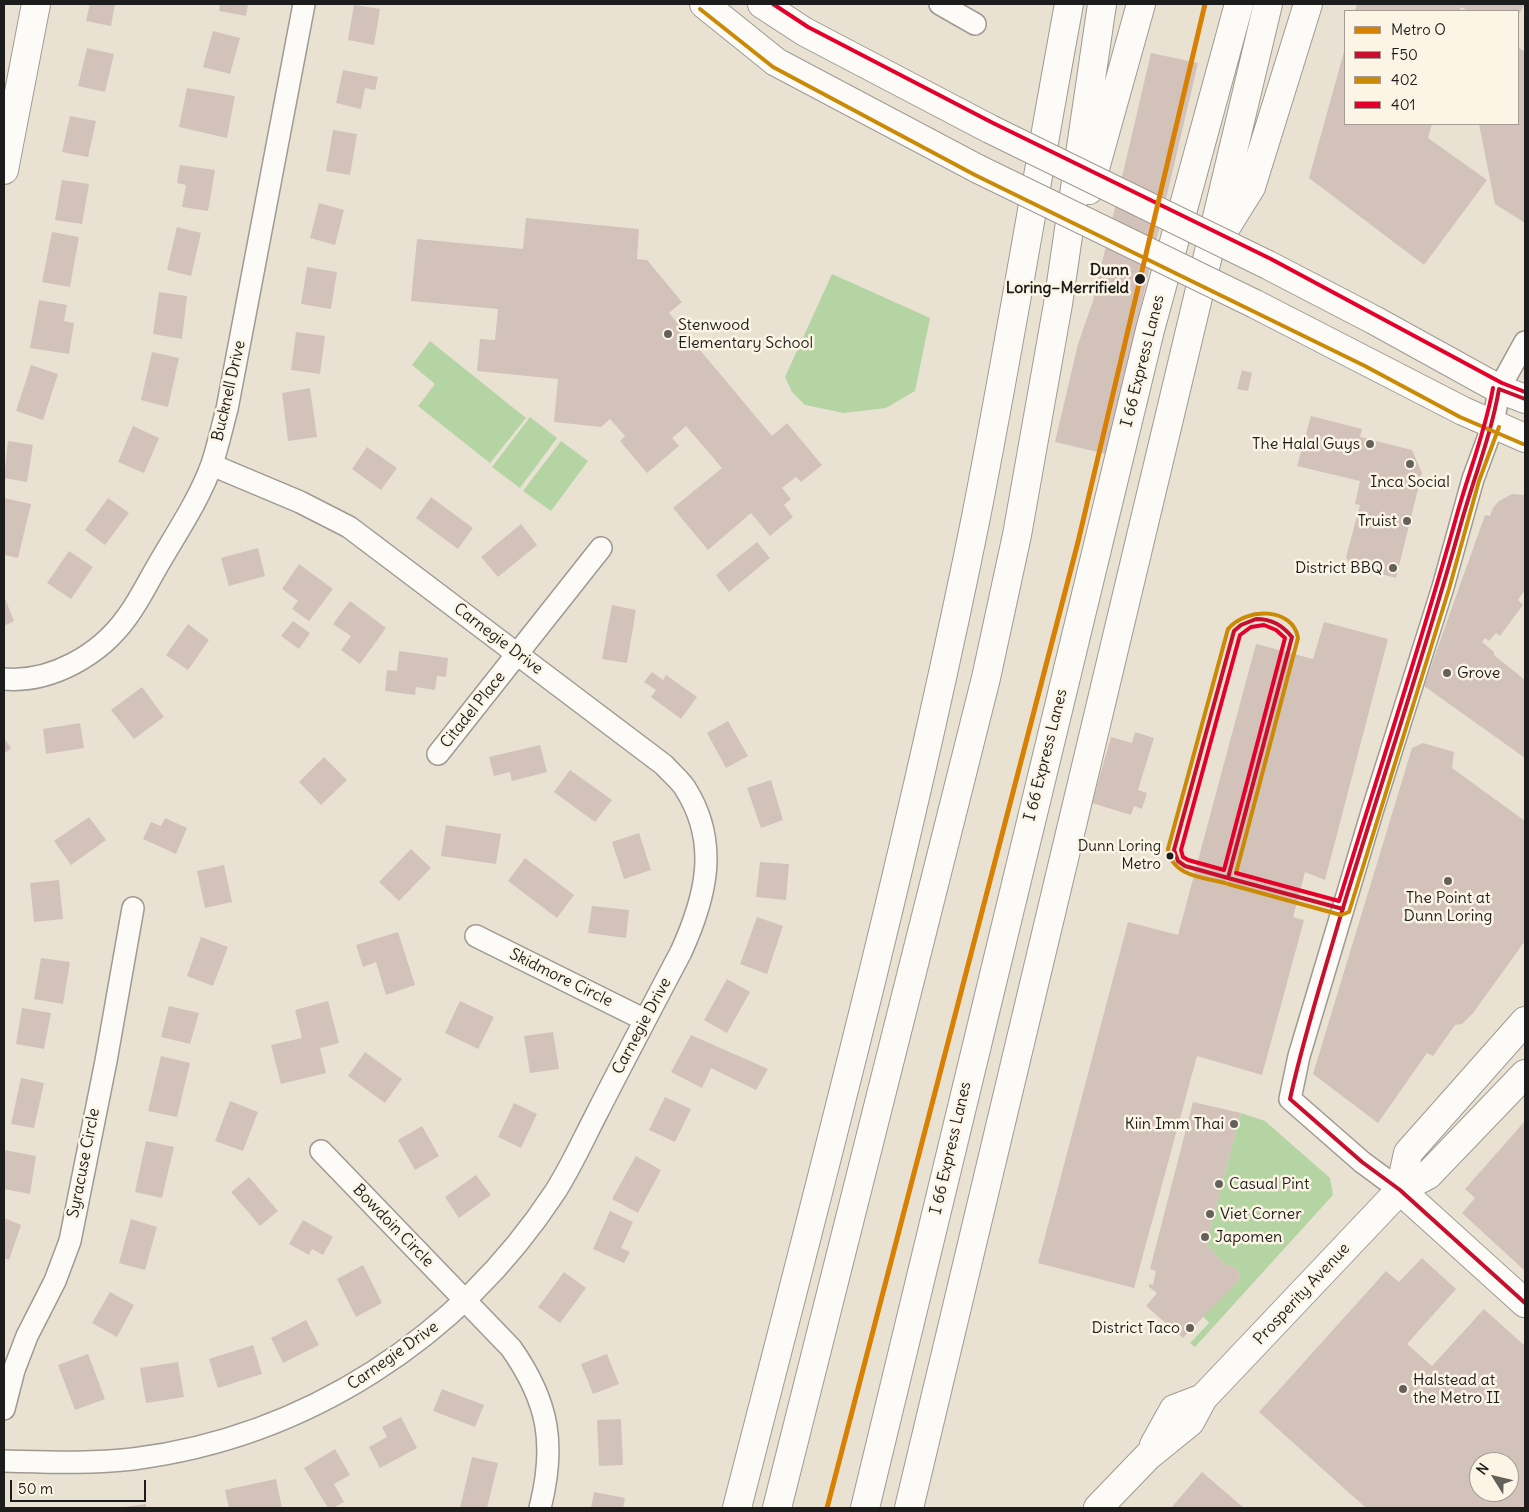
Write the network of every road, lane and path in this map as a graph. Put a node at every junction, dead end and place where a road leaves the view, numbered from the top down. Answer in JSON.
{"nodes":[{"id":1,"x":36,"y":4,"type":"edge"},
{"id":2,"x":304,"y":4,"type":"edge"},
{"id":3,"x":704,"y":4,"type":"edge"},
{"id":4,"x":762,"y":4,"type":"edge"},
{"id":5,"x":940,"y":4,"type":"edge"},
{"id":6,"x":1068,"y":4,"type":"edge"},
{"id":7,"x":1102,"y":4,"type":"edge"},
{"id":8,"x":1141,"y":4,"type":"edge"},
{"id":9,"x":1230,"y":4,"type":"edge"},
{"id":10,"x":1239,"y":4,"type":"edge"},
{"id":11,"x":1268,"y":4,"type":"edge"},
{"id":12,"x":1308,"y":4,"type":"edge"},
{"id":13,"x":975,"y":24,"type":"dead end"},
{"id":14,"x":1226,"y":52,"type":"junction"},
{"id":15,"x":4,"y":170,"type":"edge"},
{"id":16,"x":1206,"y":260,"type":"junction"},
{"id":17,"x":1058,"y":304,"type":"junction"},
{"id":18,"x":1525,"y":342,"type":"edge"},
{"id":19,"x":1516,"y":392,"type":"edge"},
{"id":20,"x":1493,"y":425,"type":"junction"},
{"id":21,"x":1525,"y":438,"type":"edge"},
{"id":22,"x":212,"y":465,"type":"junction"},
{"id":23,"x":601,"y":548,"type":"dead end"},
{"id":24,"x":518,"y":655,"type":"junction"},
{"id":25,"x":4,"y":679,"type":"edge"},
{"id":26,"x":438,"y":754,"type":"dead end"},
{"id":27,"x":133,"y":908,"type":"dead end"},
{"id":28,"x":476,"y":936,"type":"dead end"},
{"id":29,"x":645,"y":1020,"type":"junction"},
{"id":30,"x":1525,"y":1021,"type":"edge"},
{"id":31,"x":1525,"y":1074,"type":"edge"},
{"id":32,"x":321,"y":1151,"type":"dead end"},
{"id":33,"x":1400,"y":1190,"type":"junction"},
{"id":34,"x":924,"y":1260,"type":"junction"},
{"id":35,"x":466,"y":1301,"type":"junction"},
{"id":36,"x":1525,"y":1303,"type":"edge"},
{"id":37,"x":4,"y":1409,"type":"edge"},
{"id":38,"x":4,"y":1461,"type":"edge"},
{"id":39,"x":540,"y":1508,"type":"edge"},
{"id":40,"x":737,"y":1508,"type":"edge"},
{"id":41,"x":777,"y":1508,"type":"edge"},
{"id":42,"x":853,"y":1508,"type":"edge"},
{"id":43,"x":865,"y":1508,"type":"edge"},
{"id":44,"x":908,"y":1508,"type":"edge"},
{"id":45,"x":1098,"y":1508,"type":"edge"}],
"edges":[{"from":1,"to":15,"type":"main road"},
{"from":2,"to":22,"type":"street","name":"Bucknell Drive"},
{"from":3,"to":20,"type":"main road","bridge":true},
{"from":4,"to":19,"type":"main road","bridge":true},
{"from":5,"to":13,"type":"street"},
{"from":6,"to":40,"type":"main road"},
{"from":7,"to":17,"type":"main road"},
{"from":8,"to":17,"type":"main road"},
{"from":9,"to":14,"type":"main road"},
{"from":10,"to":14,"type":"main road","name":"I 66 Express Lanes"},
{"from":11,"to":16,"type":"main road"},
{"from":12,"to":16,"type":"main road"},
{"from":14,"to":34,"type":"main road","name":"I 66 Express Lanes"},
{"from":16,"to":44,"type":"main road"},
{"from":17,"to":41,"type":"main road"},
{"from":18,"to":19,"type":"street"},
{"from":19,"to":20,"type":"street"},
{"from":20,"to":21,"type":"main road"},
{"from":20,"to":33,"type":"street"},
{"from":22,"to":24,"type":"street","name":"Carnegie Drive"},
{"from":22,"to":25,"type":"street","name":"Bucknell Drive"},
{"from":23,"to":24,"type":"street","name":"Citadel Place"},
{"from":24,"to":26,"type":"street","name":"Citadel Place"},
{"from":24,"to":29,"type":"street","name":"Carnegie Drive"},
{"from":27,"to":37,"type":"street","name":"Syracuse Circle"},
{"from":28,"to":29,"type":"street","name":"Skidmore Circle"},
{"from":29,"to":35,"type":"street","name":"Carnegie Drive"},
{"from":30,"to":33,"type":"main road"},
{"from":31,"to":33,"type":"main road","name":"Prosperity Avenue"},
{"from":32,"to":35,"type":"street","name":"Bowdoin Circle"},
{"from":33,"to":36,"type":"main road"},
{"from":33,"to":45,"type":"main road","name":"Prosperity Avenue"},
{"from":34,"to":42,"type":"main road"},
{"from":34,"to":43,"type":"main road","name":"I 66 Express Lanes"},
{"from":35,"to":38,"type":"street","name":"Carnegie Drive"},
{"from":35,"to":39,"type":"street","name":"Bowdoin Circle"}]}
